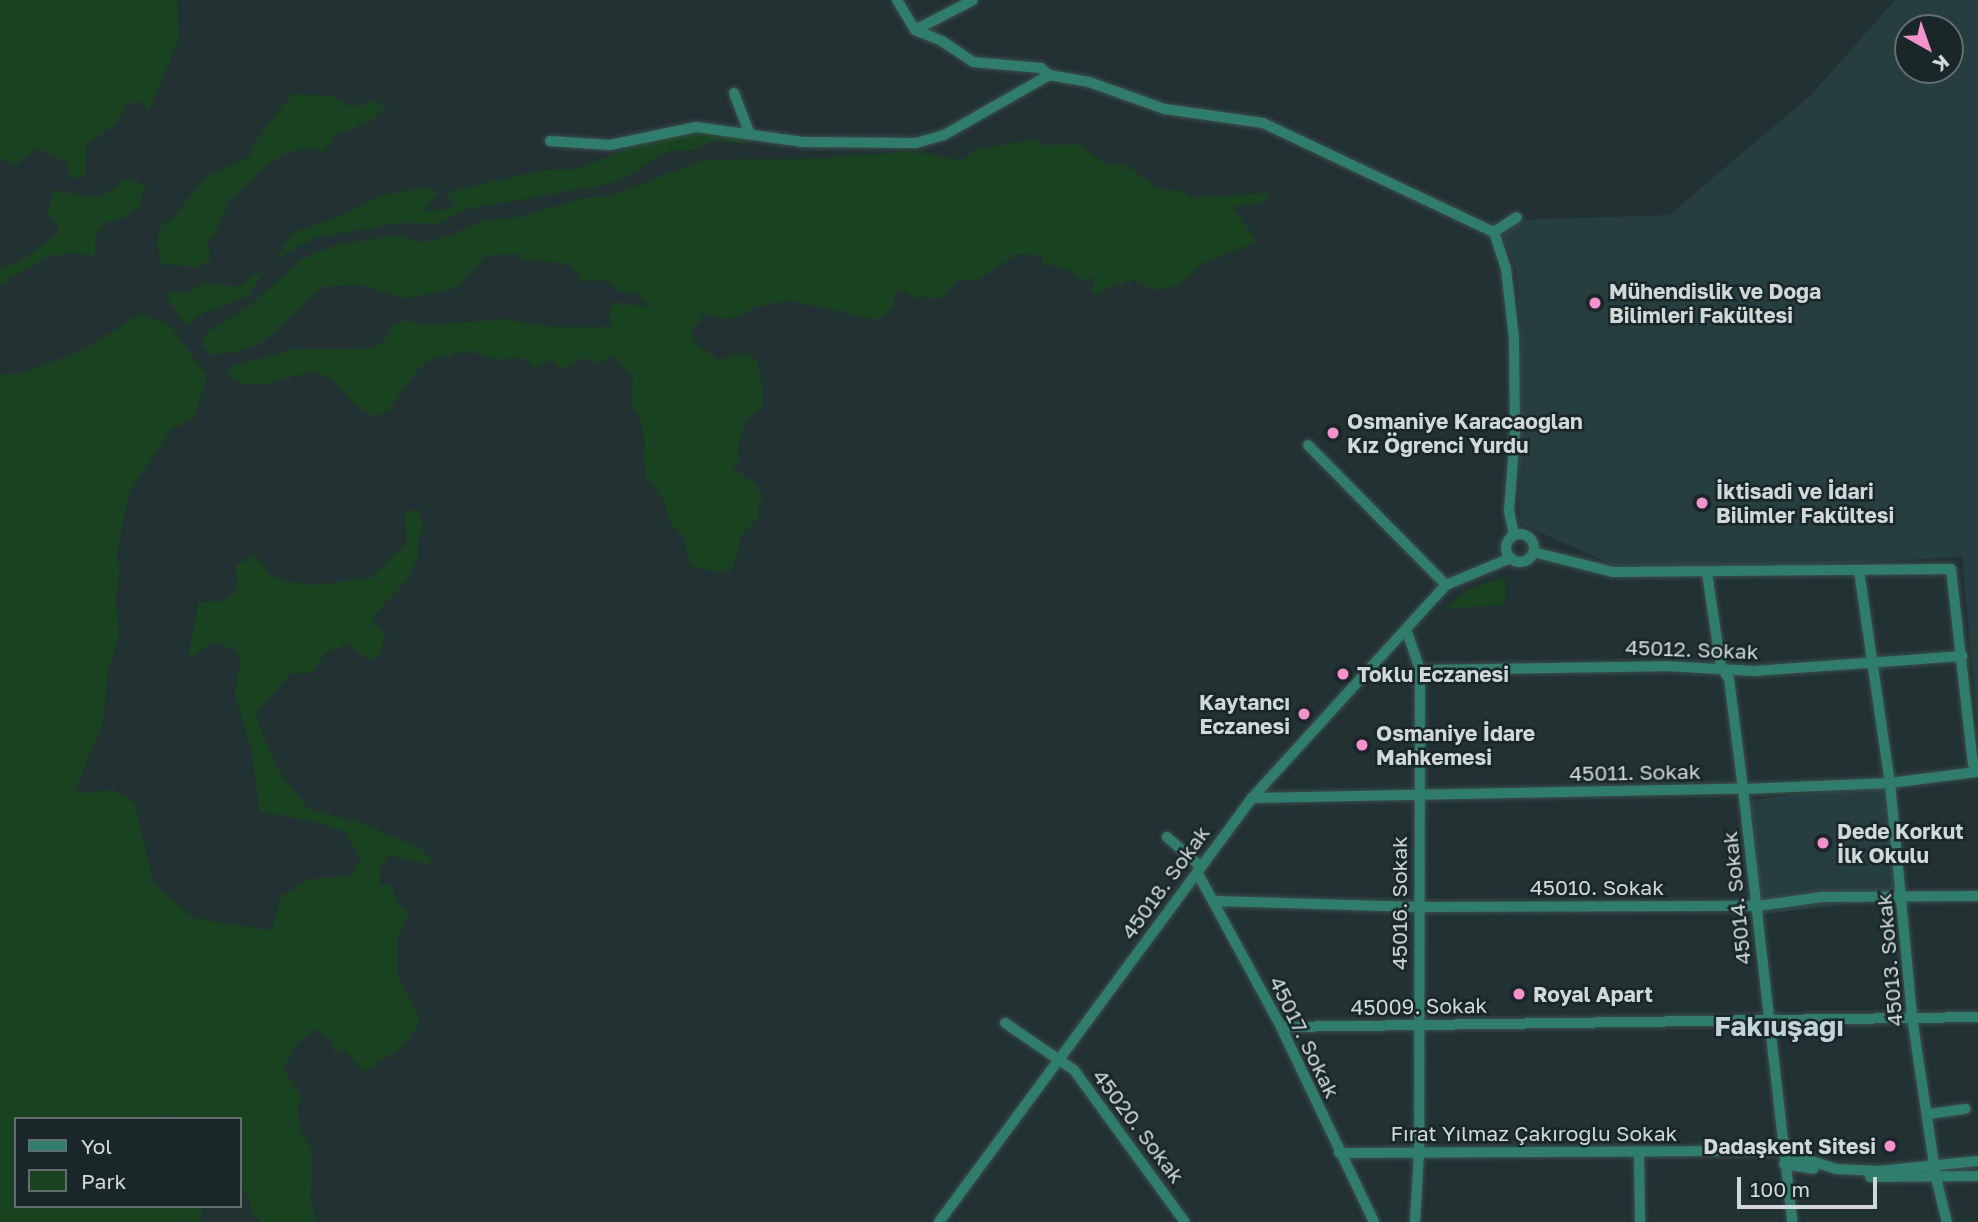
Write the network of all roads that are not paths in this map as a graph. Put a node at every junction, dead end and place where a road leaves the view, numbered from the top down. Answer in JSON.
{"nodes":[{"id":1,"x":897,"y":0,"type":"edge"},
{"id":2,"x":973,"y":0,"type":"edge"},
{"id":3,"x":915,"y":30,"type":"junction"},
{"id":4,"x":1049,"y":75,"type":"junction"},
{"id":5,"x":734,"y":93,"type":"dead end"},
{"id":6,"x":749,"y":132,"type":"junction"},
{"id":7,"x":550,"y":141,"type":"dead end"},
{"id":8,"x":1517,"y":217,"type":"dead end"},
{"id":9,"x":1494,"y":232,"type":"junction"},
{"id":10,"x":1308,"y":445,"type":"dead end"},
{"id":11,"x":1514,"y":535,"type":"junction"},
{"id":12,"x":1534,"y":552,"type":"junction"},
{"id":13,"x":1511,"y":558,"type":"junction"},
{"id":14,"x":1859,"y":571,"type":"junction"},
{"id":15,"x":1707,"y":573,"type":"junction"},
{"id":16,"x":1446,"y":585,"type":"junction"},
{"id":17,"x":1406,"y":629,"type":"junction"},
{"id":18,"x":1962,"y":656,"type":"junction"},
{"id":19,"x":1871,"y":663,"type":"junction"},
{"id":20,"x":1721,"y":667,"type":"junction"},
{"id":21,"x":1420,"y":670,"type":"junction"},
{"id":22,"x":1977,"y":772,"type":"edge"},
{"id":23,"x":1890,"y":783,"type":"junction"},
{"id":24,"x":1744,"y":789,"type":"junction"},
{"id":25,"x":1418,"y":796,"type":"junction"},
{"id":26,"x":1252,"y":798,"type":"junction"},
{"id":27,"x":1167,"y":837,"type":"dead end"},
{"id":28,"x":1198,"y":869,"type":"junction"},
{"id":29,"x":1978,"y":896,"type":"edge"},
{"id":30,"x":1903,"y":897,"type":"junction"},
{"id":31,"x":1216,"y":901,"type":"junction"},
{"id":32,"x":1757,"y":906,"type":"junction"},
{"id":33,"x":1418,"y":907,"type":"junction"},
{"id":34,"x":1912,"y":1017,"type":"junction"},
{"id":35,"x":1978,"y":1017,"type":"edge"},
{"id":36,"x":1769,"y":1021,"type":"junction"},
{"id":37,"x":1005,"y":1023,"type":"dead end"},
{"id":38,"x":1418,"y":1025,"type":"junction"},
{"id":39,"x":1281,"y":1027,"type":"junction"},
{"id":40,"x":1057,"y":1056,"type":"junction"},
{"id":41,"x":1966,"y":1109,"type":"dead end"},
{"id":42,"x":1928,"y":1114,"type":"junction"},
{"id":43,"x":1781,"y":1151,"type":"junction"},
{"id":44,"x":1639,"y":1152,"type":"junction"},
{"id":45,"x":1339,"y":1153,"type":"junction"},
{"id":46,"x":1419,"y":1153,"type":"junction"},
{"id":47,"x":1978,"y":1161,"type":"edge"},
{"id":48,"x":1784,"y":1164,"type":"junction"},
{"id":49,"x":1935,"y":1173,"type":"junction"},
{"id":50,"x":1978,"y":1176,"type":"edge"},
{"id":51,"x":939,"y":1222,"type":"edge"},
{"id":52,"x":1185,"y":1222,"type":"edge"},
{"id":53,"x":1374,"y":1222,"type":"edge"},
{"id":54,"x":1415,"y":1222,"type":"edge"},
{"id":55,"x":1640,"y":1222,"type":"edge"},
{"id":56,"x":1792,"y":1222,"type":"edge"},
{"id":57,"x":1947,"y":1222,"type":"edge"}],
"edges":[{"from":1,"to":3,"type":"street"},
{"from":2,"to":3,"type":"street"},
{"from":3,"to":4,"type":"street"},
{"from":4,"to":6,"type":"street"},
{"from":4,"to":9,"type":"street"},
{"from":5,"to":6,"type":"street"},
{"from":6,"to":7,"type":"street"},
{"from":8,"to":9,"type":"street"},
{"from":9,"to":11,"type":"street"},
{"from":10,"to":16,"type":"street"},
{"from":11,"to":12,"type":"street"},
{"from":11,"to":13,"type":"street"},
{"from":12,"to":13,"type":"street"},
{"from":12,"to":15,"type":"street"},
{"from":13,"to":16,"type":"street","name":"45018. Sokak"},
{"from":14,"to":15,"type":"street"},
{"from":14,"to":18,"type":"street"},
{"from":14,"to":19,"type":"street","name":"45013. Sokak"},
{"from":15,"to":20,"type":"street","name":"45014. Sokak"},
{"from":16,"to":17,"type":"street","name":"45018. Sokak"},
{"from":17,"to":21,"type":"street","name":"45016. Sokak"},
{"from":17,"to":26,"type":"street","name":"45018. Sokak"},
{"from":18,"to":19,"type":"street","name":"45012. Sokak"},
{"from":18,"to":22,"type":"street"},
{"from":19,"to":20,"type":"street","name":"45012. Sokak"},
{"from":19,"to":23,"type":"street","name":"45013. Sokak"},
{"from":20,"to":21,"type":"street","name":"45012. Sokak"},
{"from":20,"to":24,"type":"street","name":"45014. Sokak"},
{"from":21,"to":25,"type":"street","name":"45016. Sokak"},
{"from":22,"to":23,"type":"street","name":"45011. Sokak"},
{"from":23,"to":24,"type":"street","name":"45011. Sokak"},
{"from":23,"to":30,"type":"street","name":"45013. Sokak"},
{"from":24,"to":25,"type":"street","name":"45011. Sokak"},
{"from":24,"to":32,"type":"street","name":"45014. Sokak"},
{"from":25,"to":26,"type":"street","name":"45011. Sokak"},
{"from":25,"to":33,"type":"street","name":"45016. Sokak"},
{"from":26,"to":28,"type":"street","name":"45018. Sokak"},
{"from":27,"to":28,"type":"street","name":"45017. Sokak"},
{"from":28,"to":31,"type":"street","name":"45017. Sokak"},
{"from":28,"to":40,"type":"street","name":"45018. Sokak"},
{"from":29,"to":30,"type":"street","name":"45010. Sokak"},
{"from":30,"to":32,"type":"street","name":"45010. Sokak"},
{"from":30,"to":34,"type":"street","name":"45013. Sokak"},
{"from":31,"to":33,"type":"street","name":"45010. Sokak"},
{"from":31,"to":39,"type":"street","name":"45017. Sokak"},
{"from":32,"to":33,"type":"street","name":"45010. Sokak"},
{"from":32,"to":36,"type":"street","name":"45014. Sokak"},
{"from":33,"to":38,"type":"street","name":"45016. Sokak"},
{"from":34,"to":35,"type":"street","name":"45009. Sokak"},
{"from":34,"to":36,"type":"street","name":"45009. Sokak"},
{"from":34,"to":42,"type":"street","name":"45013. Sokak"},
{"from":36,"to":38,"type":"street","name":"45009. Sokak"},
{"from":36,"to":43,"type":"street","name":"45014. Sokak"},
{"from":37,"to":40,"type":"street","name":"45020. Sokak"},
{"from":38,"to":39,"type":"street","name":"45009. Sokak"},
{"from":38,"to":46,"type":"street","name":"45016. Sokak"},
{"from":39,"to":45,"type":"street","name":"45017. Sokak"},
{"from":40,"to":51,"type":"street","name":"45018. Sokak"},
{"from":40,"to":52,"type":"street","name":"45020. Sokak"},
{"from":41,"to":42,"type":"street"},
{"from":42,"to":49,"type":"street","name":"45013. Sokak"},
{"from":43,"to":44,"type":"street","name":"Fırat Yılmaz Çakıroğlu Sokak"},
{"from":43,"to":48,"type":"street","name":"45014. Sokak"},
{"from":43,"to":49,"type":"street","name":"Fırat Yılmaz Çakıroğlu Sokak"},
{"from":44,"to":46,"type":"street","name":"Fırat Yılmaz Çakıroğlu Sokak"},
{"from":44,"to":55,"type":"street"},
{"from":45,"to":46,"type":"street","name":"Fırat Yılmaz Çakıroğlu Sokak"},
{"from":45,"to":53,"type":"street","name":"45017. Sokak"},
{"from":46,"to":54,"type":"street","name":"45016. Sokak"},
{"from":47,"to":49,"type":"street","name":"Fırat Yılmaz Çakıroğlu Sokak"},
{"from":48,"to":49,"type":"street","name":"Fırat Yılmaz Çakıroğlu Sokak"},
{"from":48,"to":56,"type":"street","name":"45014. Sokak"},
{"from":49,"to":50,"type":"street","name":"Fırat Yılmaz Çakıroğlu Sokak"},
{"from":49,"to":57,"type":"street","name":"45013. Sokak"}]}
